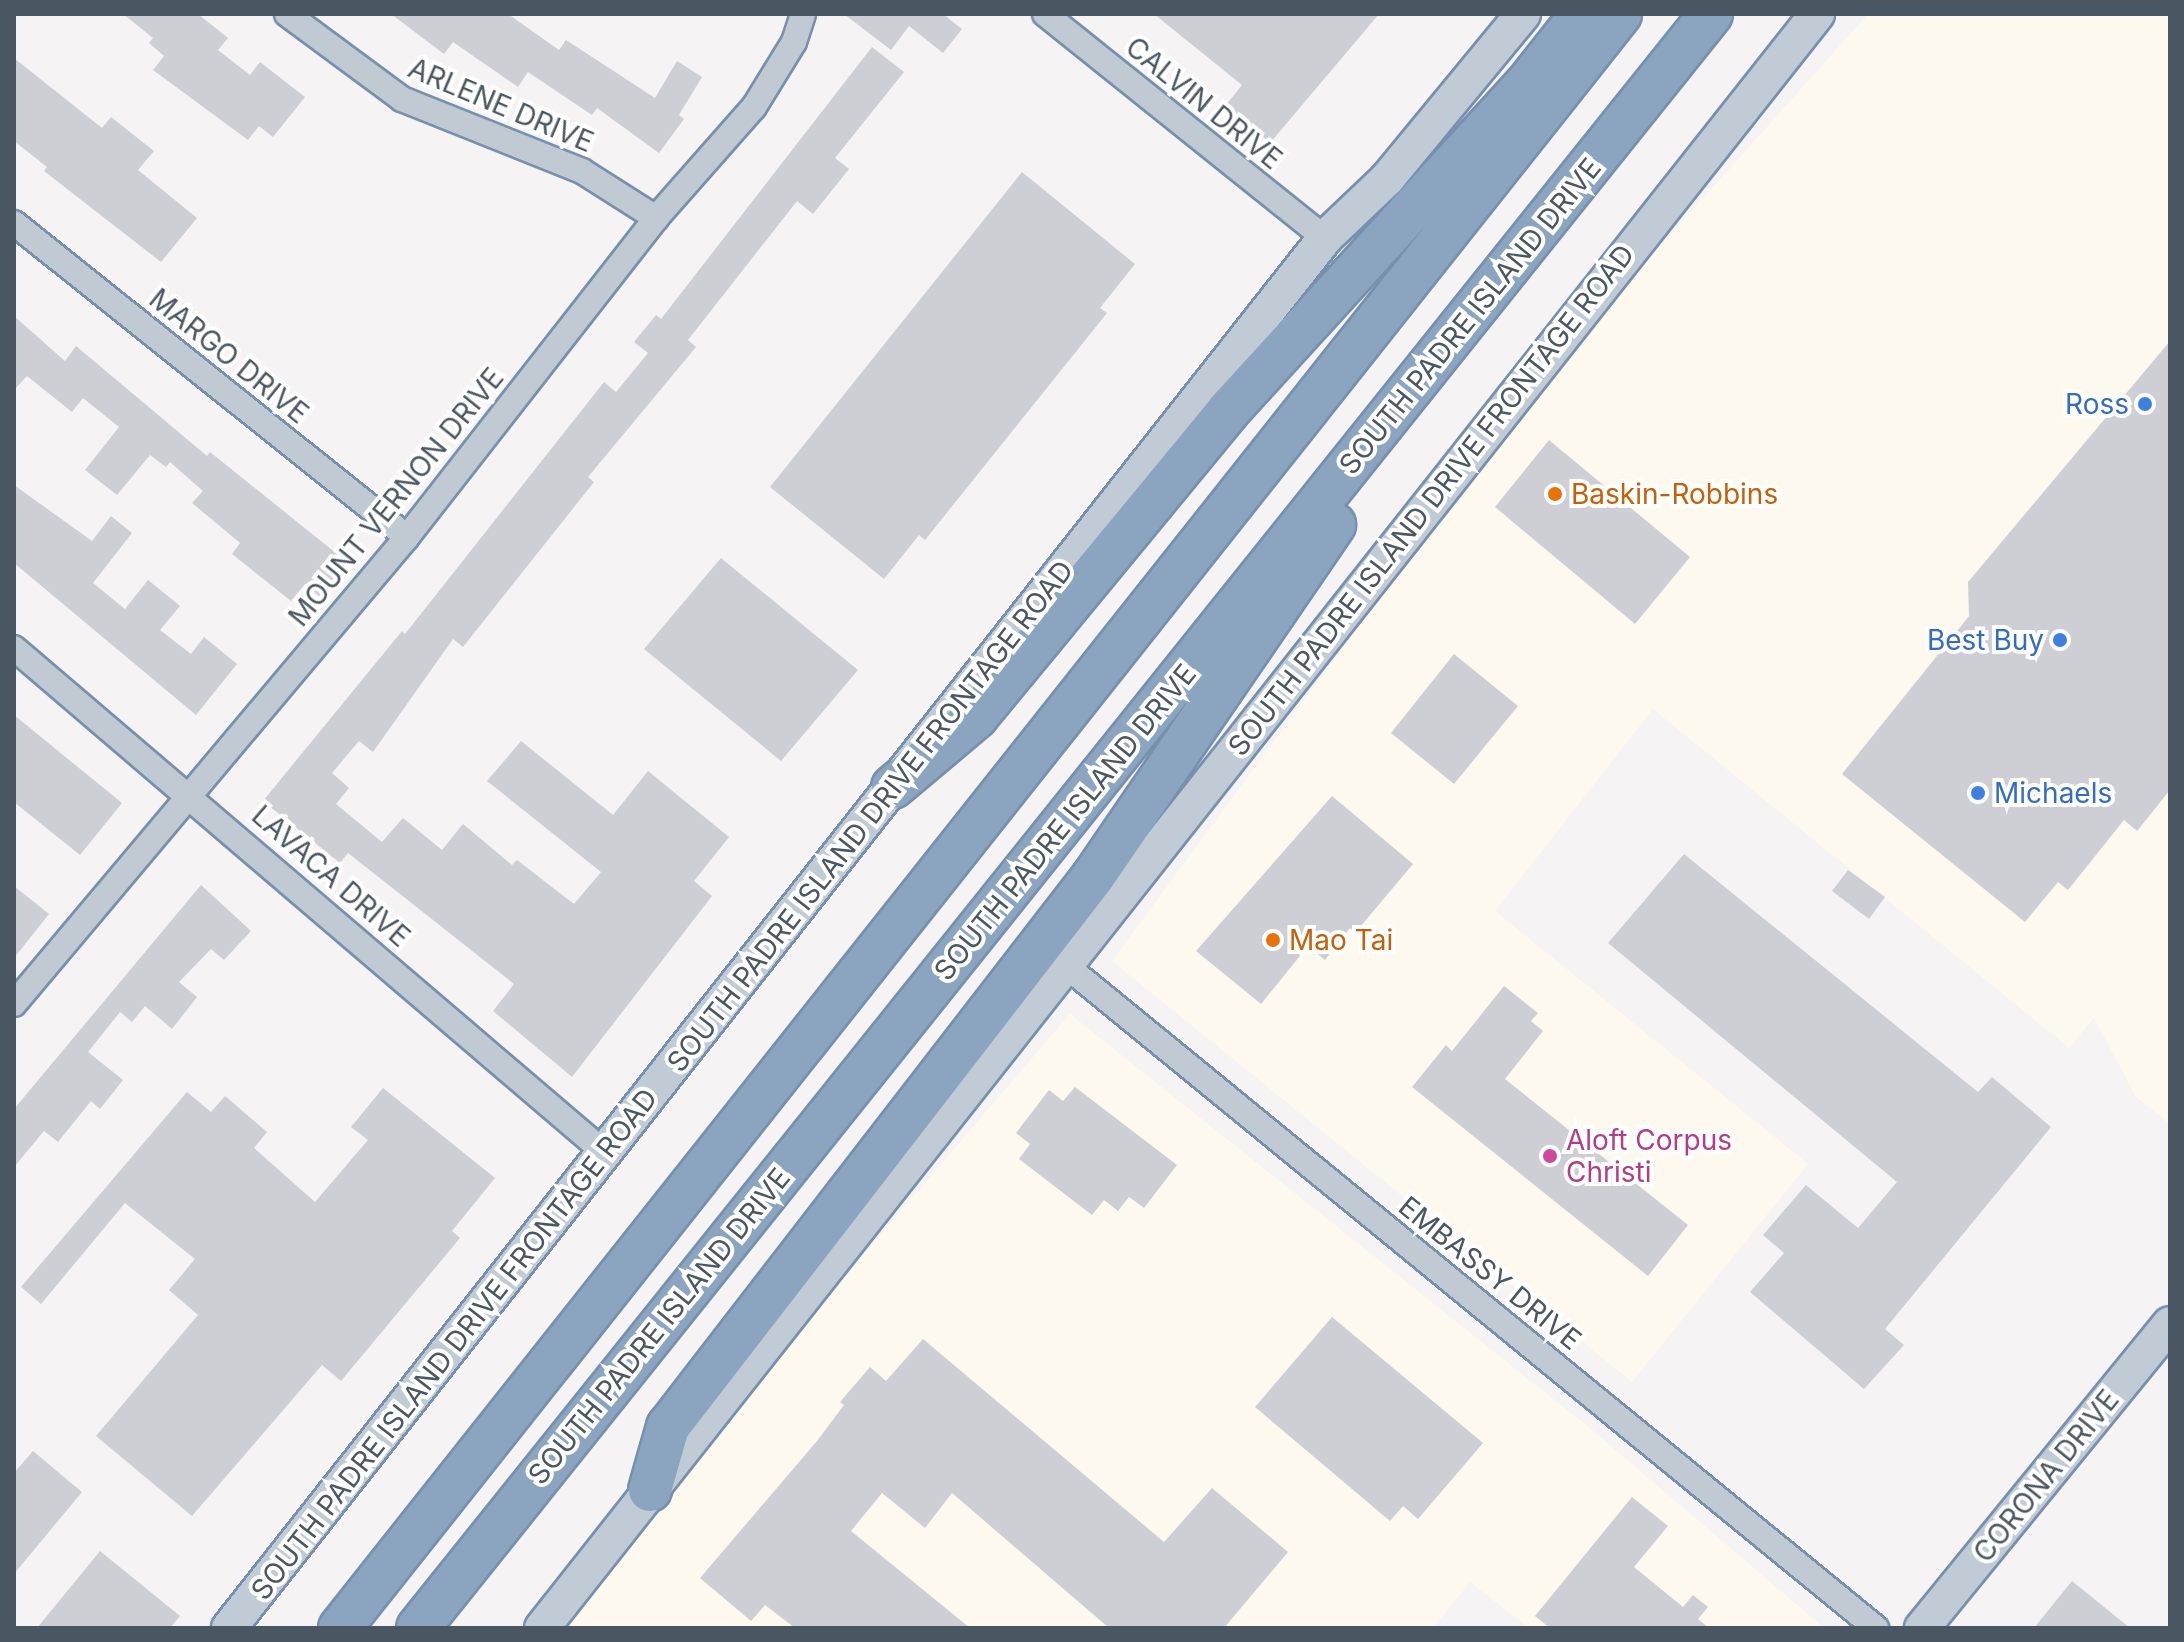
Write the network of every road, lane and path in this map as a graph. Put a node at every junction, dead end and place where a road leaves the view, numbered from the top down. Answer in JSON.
{"nodes":[{"id":1,"x":287,"y":14,"type":"edge"},
{"id":2,"x":803,"y":14,"type":"edge"},
{"id":3,"x":1045,"y":14,"type":"edge"},
{"id":4,"x":1523,"y":14,"type":"edge"},
{"id":5,"x":1582,"y":14,"type":"edge"},
{"id":6,"x":1620,"y":14,"type":"edge"},
{"id":7,"x":1711,"y":14,"type":"edge"},
{"id":8,"x":1817,"y":14,"type":"edge"},
{"id":9,"x":656,"y":218,"type":"junction"},
{"id":10,"x":14,"y":223,"type":"edge"},
{"id":11,"x":1325,"y":238,"type":"junction"},
{"id":12,"x":1359,"y":456,"type":"junction"},
{"id":13,"x":407,"y":537,"type":"junction"},
{"id":14,"x":14,"y":648,"type":"edge"},
{"id":15,"x":893,"y":787,"type":"junction"},
{"id":16,"x":188,"y":792,"type":"junction"},
{"id":17,"x":1065,"y":965,"type":"junction"},
{"id":18,"x":14,"y":1004,"type":"edge"},
{"id":19,"x":605,"y":1153,"type":"junction"},
{"id":20,"x":2170,"y":1324,"type":"edge"},
{"id":21,"x":650,"y":1490,"type":"junction"},
{"id":22,"x":229,"y":1628,"type":"edge"},
{"id":23,"x":340,"y":1628,"type":"edge"},
{"id":24,"x":418,"y":1628,"type":"edge"},
{"id":25,"x":542,"y":1628,"type":"edge"},
{"id":26,"x":1876,"y":1628,"type":"edge"},
{"id":27,"x":1922,"y":1628,"type":"edge"}],
"edges":[{"from":1,"to":9,"type":"street","name":"ARLENE DRIVE"},
{"from":2,"to":9,"type":"street","name":"MOUNT VERNON DRIVE"},
{"from":3,"to":11,"type":"street","name":"CALVIN DRIVE"},
{"from":4,"to":11,"type":"main road","name":"SOUTH PADRE ISLAND DRIVE FRONTAGE ROAD"},
{"from":5,"to":15,"type":"highway"},
{"from":6,"to":23,"type":"highway"},
{"from":7,"to":12,"type":"highway","name":"SOUTH PADRE ISLAND DRIVE"},
{"from":8,"to":17,"type":"main road","name":"SOUTH PADRE ISLAND DRIVE FRONTAGE ROAD"},
{"from":9,"to":13,"type":"street","name":"MOUNT VERNON DRIVE"},
{"from":10,"to":13,"type":"street","name":"MARGO DRIVE"},
{"from":11,"to":15,"type":"main road","name":"SOUTH PADRE ISLAND DRIVE FRONTAGE ROAD"},
{"from":12,"to":21,"type":"highway"},
{"from":12,"to":24,"type":"highway","name":"SOUTH PADRE ISLAND DRIVE"},
{"from":13,"to":16,"type":"street","name":"MOUNT VERNON DRIVE"},
{"from":14,"to":16,"type":"street","name":"LAVACA DRIVE"},
{"from":15,"to":19,"type":"main road","name":"SOUTH PADRE ISLAND DRIVE FRONTAGE ROAD"},
{"from":16,"to":18,"type":"street","name":"MOUNT VERNON DRIVE"},
{"from":16,"to":19,"type":"street","name":"LAVACA DRIVE"},
{"from":17,"to":21,"type":"main road","name":"SOUTH PADRE ISLAND DRIVE FRONTAGE ROAD"},
{"from":17,"to":26,"type":"street","name":"EMBASSY DRIVE"},
{"from":19,"to":22,"type":"main road","name":"SOUTH PADRE ISLAND DRIVE FRONTAGE ROAD"},
{"from":20,"to":27,"type":"main road","name":"CORONA DRIVE"},
{"from":21,"to":25,"type":"main road","name":"SOUTH PADRE ISLAND DRIVE FRONTAGE ROAD"}]}
